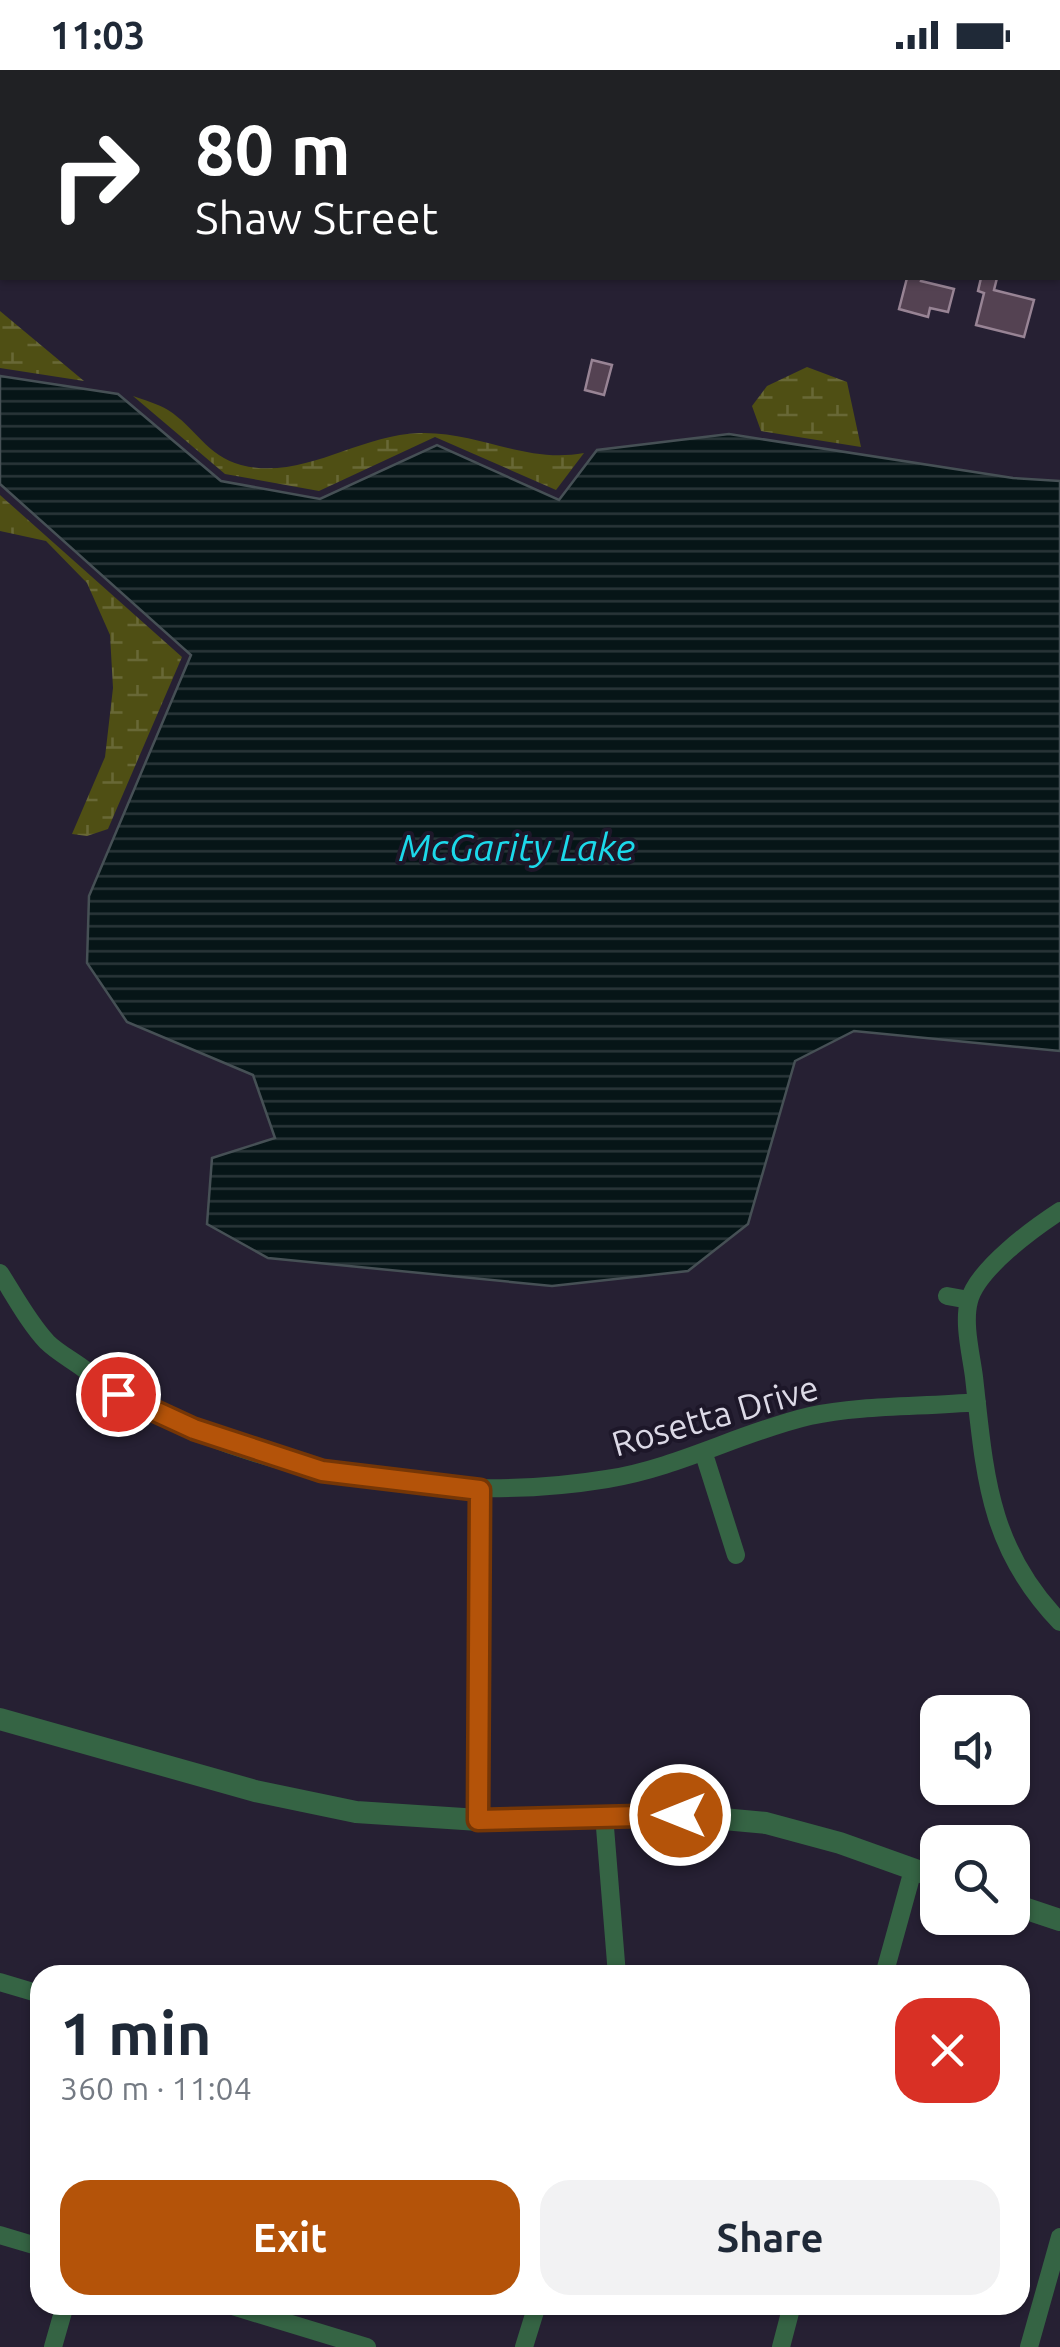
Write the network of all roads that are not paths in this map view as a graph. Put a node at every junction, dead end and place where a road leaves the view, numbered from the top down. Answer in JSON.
{"nodes":[{"id":1,"x":1060,"y":1211,"type":"edge"},
{"id":2,"x":0,"y":1273,"type":"edge"},
{"id":3,"x":947,"y":1296,"type":"dead end"},
{"id":4,"x":968,"y":1300,"type":"junction"},
{"id":5,"x":976,"y":1402,"type":"junction"},
{"id":6,"x":704,"y":1454,"type":"junction"},
{"id":7,"x":480,"y":1490,"type":"junction"},
{"id":8,"x":736,"y":1555,"type":"dead end"},
{"id":9,"x":1060,"y":1622,"type":"edge"},
{"id":10,"x":0,"y":1719,"type":"edge"},
{"id":11,"x":604,"y":1814,"type":"junction"},
{"id":12,"x":478,"y":1820,"type":"junction"},
{"id":13,"x":913,"y":1870,"type":"junction"},
{"id":14,"x":920,"y":1872,"type":"edge"},
{"id":15,"x":1030,"y":1910,"type":"edge"},
{"id":16,"x":1060,"y":1920,"type":"edge"},
{"id":17,"x":616,"y":1965,"type":"edge"},
{"id":18,"x":887,"y":1965,"type":"edge"},
{"id":19,"x":0,"y":1982,"type":"edge"},
{"id":20,"x":30,"y":1991,"type":"edge"},
{"id":21,"x":0,"y":2234,"type":"edge"},
{"id":22,"x":1060,"y":2237,"type":"edge"},
{"id":23,"x":30,"y":2243,"type":"edge"},
{"id":24,"x":62,"y":2315,"type":"edge"},
{"id":25,"x":252,"y":2315,"type":"edge"},
{"id":26,"x":534,"y":2315,"type":"edge"},
{"id":27,"x":789,"y":2315,"type":"edge"},
{"id":28,"x":308,"y":2339,"type":"edge"},
{"id":29,"x":53,"y":2347,"type":"edge"},
{"id":30,"x":367,"y":2347,"type":"edge"},
{"id":31,"x":524,"y":2347,"type":"edge"},
{"id":32,"x":781,"y":2347,"type":"edge"},
{"id":33,"x":1029,"y":2347,"type":"edge"}],
"edges":[{"from":1,"to":4,"type":"street"},
{"from":2,"to":7,"type":"street","name":"Rosetta Drive"},
{"from":3,"to":4,"type":"street"},
{"from":4,"to":5,"type":"street"},
{"from":5,"to":6,"type":"street","name":"Rosetta Drive"},
{"from":5,"to":9,"type":"street"},
{"from":6,"to":7,"type":"street","name":"Rosetta Drive"},
{"from":6,"to":8,"type":"street"},
{"from":7,"to":12,"type":"street"},
{"from":10,"to":12,"type":"street"},
{"from":11,"to":12,"type":"street"},
{"from":11,"to":13,"type":"street"},
{"from":11,"to":17,"type":"street"},
{"from":13,"to":14,"type":"street"},
{"from":13,"to":18,"type":"street"},
{"from":15,"to":16,"type":"street"},
{"from":19,"to":20,"type":"street"},
{"from":21,"to":23,"type":"street"},
{"from":22,"to":33,"type":"street"},
{"from":24,"to":29,"type":"street"},
{"from":25,"to":28,"type":"street"},
{"from":26,"to":31,"type":"street"},
{"from":27,"to":32,"type":"street"},
{"from":28,"to":30,"type":"street"}]}
